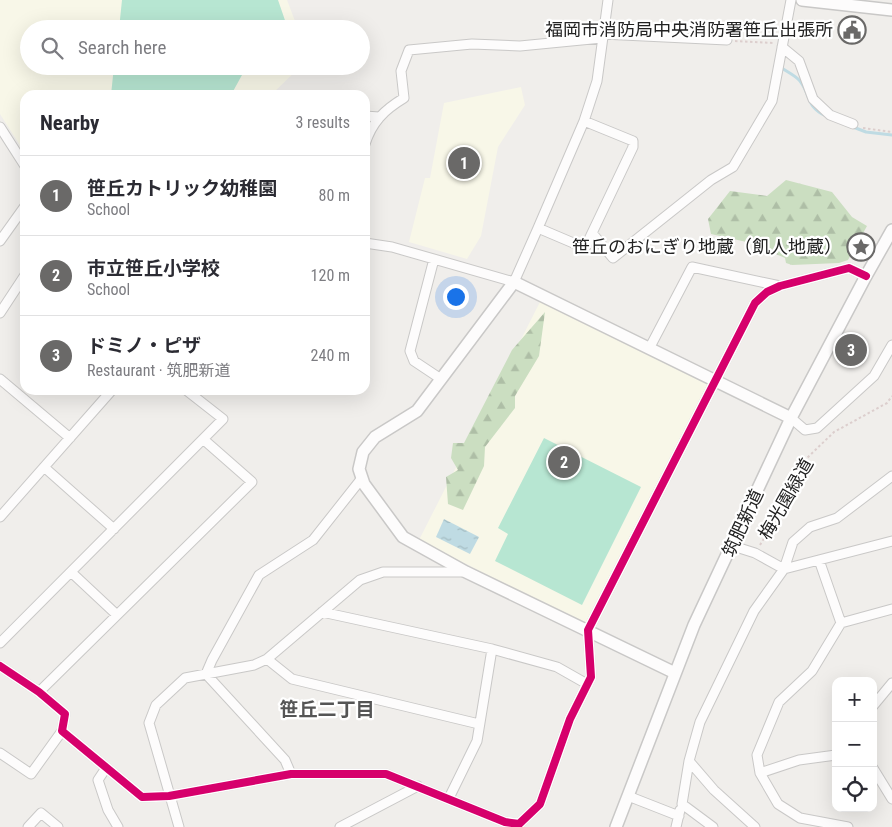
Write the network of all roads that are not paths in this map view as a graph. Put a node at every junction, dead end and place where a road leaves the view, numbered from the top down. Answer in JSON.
{"nodes":[{"id":1,"x":608,"y":0,"type":"edge"},
{"id":2,"x":791,"y":0,"type":"edge"},
{"id":3,"x":802,"y":0,"type":"edge"},
{"id":4,"x":851,"y":2,"type":"edge"},
{"id":5,"x":892,"y":10,"type":"edge"},
{"id":6,"x":602,"y":36,"type":"junction"},
{"id":7,"x":727,"y":40,"type":"road end"},
{"id":8,"x":783,"y":45,"type":"junction"},
{"id":9,"x":370,"y":116,"type":"edge"},
{"id":10,"x":379,"y":117,"type":"junction"},
{"id":11,"x":584,"y":120,"type":"junction"},
{"id":12,"x":853,"y":124,"type":"road end"},
{"id":13,"x":0,"y":127,"type":"edge"},
{"id":14,"x":370,"y":130,"type":"edge"},
{"id":15,"x":20,"y":158,"type":"edge"},
{"id":16,"x":20,"y":213,"type":"edge"},
{"id":17,"x":538,"y":228,"type":"junction"},
{"id":18,"x":592,"y":234,"type":"junction"},
{"id":19,"x":891,"y":236,"type":"edge"},
{"id":20,"x":0,"y":241,"type":"edge"},
{"id":21,"x":370,"y":244,"type":"edge"},
{"id":22,"x":434,"y":259,"type":"junction"},
{"id":23,"x":866,"y":276,"type":"junction"},
{"id":24,"x":514,"y":282,"type":"junction"},
{"id":25,"x":780,"y":286,"type":"junction"},
{"id":26,"x":20,"y":289,"type":"edge"},
{"id":27,"x":0,"y":313,"type":"edge"},
{"id":28,"x":892,"y":345,"type":"edge"},
{"id":29,"x":650,"y":347,"type":"junction"},
{"id":30,"x":0,"y":379,"type":"edge"},
{"id":31,"x":441,"y":379,"type":"junction"},
{"id":32,"x":715,"y":380,"type":"junction"},
{"id":33,"x":108,"y":395,"type":"edge"},
{"id":34,"x":192,"y":395,"type":"edge"},
{"id":35,"x":792,"y":418,"type":"junction"},
{"id":36,"x":70,"y":438,"type":"junction"},
{"id":37,"x":203,"y":439,"type":"junction"},
{"id":38,"x":44,"y":467,"type":"junction"},
{"id":39,"x":892,"y":476,"type":"edge"},
{"id":40,"x":362,"y":478,"type":"junction"},
{"id":41,"x":0,"y":517,"type":"edge"},
{"id":42,"x":114,"y":529,"type":"junction"},
{"id":43,"x":892,"y":541,"type":"edge"},
{"id":44,"x":732,"y":546,"type":"junction"},
{"id":45,"x":820,"y":560,"type":"junction"},
{"id":46,"x":784,"y":568,"type":"junction"},
{"id":47,"x":71,"y":572,"type":"junction"},
{"id":48,"x":466,"y":572,"type":"junction"},
{"id":49,"x":892,"y":609,"type":"edge"},
{"id":50,"x":322,"y":612,"type":"junction"},
{"id":51,"x":117,"y":615,"type":"junction"},
{"id":52,"x":841,"y":623,"type":"junction"},
{"id":53,"x":588,"y":630,"type":"junction"},
{"id":54,"x":0,"y":643,"type":"edge"},
{"id":55,"x":492,"y":649,"type":"junction"},
{"id":56,"x":267,"y":659,"type":"junction"},
{"id":57,"x":0,"y":666,"type":"edge"},
{"id":58,"x":675,"y":673,"type":"junction"},
{"id":59,"x":206,"y":674,"type":"junction"},
{"id":60,"x":892,"y":683,"type":"edge"},
{"id":61,"x":587,"y":684,"type":"junction"},
{"id":62,"x":39,"y":692,"type":"junction"},
{"id":63,"x":877,"y":701,"type":"edge"},
{"id":64,"x":479,"y":724,"type":"junction"},
{"id":65,"x":62,"y":731,"type":"junction"},
{"id":66,"x":0,"y":753,"type":"edge"},
{"id":67,"x":832,"y":756,"type":"edge"},
{"id":68,"x":689,"y":761,"type":"junction"},
{"id":69,"x":106,"y":768,"type":"junction"},
{"id":70,"x":760,"y":772,"type":"junction"},
{"id":71,"x":291,"y":774,"type":"junction"},
{"id":72,"x":877,"y":775,"type":"edge"},
{"id":73,"x":418,"y":786,"type":"junction"},
{"id":74,"x":169,"y":796,"type":"junction"},
{"id":75,"x":628,"y":796,"type":"junction"},
{"id":76,"x":448,"y":798,"type":"junction"},
{"id":77,"x":892,"y":799,"type":"edge"},
{"id":78,"x":682,"y":804,"type":"junction"},
{"id":79,"x":679,"y":816,"type":"junction"},
{"id":80,"x":28,"y":827,"type":"edge"},
{"id":81,"x":58,"y":827,"type":"edge"},
{"id":82,"x":118,"y":827,"type":"edge"},
{"id":83,"x":179,"y":827,"type":"edge"},
{"id":84,"x":340,"y":827,"type":"edge"},
{"id":85,"x":616,"y":827,"type":"edge"},
{"id":86,"x":676,"y":827,"type":"edge"},
{"id":87,"x":713,"y":827,"type":"edge"},
{"id":88,"x":755,"y":827,"type":"edge"},
{"id":89,"x":848,"y":827,"type":"edge"}],
"edges":[{"from":1,"to":6,"type":"street"},
{"from":2,"to":8,"type":"street"},
{"from":3,"to":4,"type":"street"},
{"from":4,"to":5,"type":"street"},
{"from":6,"to":7,"type":"street"},
{"from":6,"to":10,"type":"street"},
{"from":6,"to":11,"type":"street"},
{"from":8,"to":12,"type":"street"},
{"from":8,"to":18,"type":"street"},
{"from":9,"to":10,"type":"street"},
{"from":10,"to":14,"type":"street"},
{"from":11,"to":17,"type":"street"},
{"from":11,"to":18,"type":"street"},
{"from":13,"to":15,"type":"street"},
{"from":16,"to":20,"type":"street"},
{"from":17,"to":18,"type":"street"},
{"from":17,"to":24,"type":"street"},
{"from":19,"to":23,"type":"street","name":"筑肥新道"},
{"from":21,"to":22,"type":"street"},
{"from":22,"to":24,"type":"street"},
{"from":22,"to":31,"type":"street"},
{"from":23,"to":25,"type":"street"},
{"from":23,"to":35,"type":"street","name":"筑肥新道"},
{"from":24,"to":29,"type":"street"},
{"from":24,"to":31,"type":"street"},
{"from":25,"to":29,"type":"street"},
{"from":25,"to":32,"type":"street"},
{"from":26,"to":27,"type":"street"},
{"from":28,"to":35,"type":"street"},
{"from":29,"to":32,"type":"street"},
{"from":30,"to":36,"type":"street"},
{"from":31,"to":40,"type":"street"},
{"from":32,"to":35,"type":"street"},
{"from":32,"to":53,"type":"street"},
{"from":33,"to":36,"type":"street"},
{"from":34,"to":37,"type":"street"},
{"from":35,"to":44,"type":"street","name":"筑肥新道"},
{"from":36,"to":38,"type":"street"},
{"from":37,"to":42,"type":"street"},
{"from":37,"to":51,"type":"street"},
{"from":38,"to":41,"type":"street"},
{"from":38,"to":42,"type":"street"},
{"from":39,"to":46,"type":"street"},
{"from":40,"to":48,"type":"street"},
{"from":40,"to":59,"type":"street"},
{"from":42,"to":47,"type":"street"},
{"from":43,"to":45,"type":"street"},
{"from":44,"to":46,"type":"street"},
{"from":44,"to":58,"type":"street","name":"筑肥新道"},
{"from":45,"to":46,"type":"street"},
{"from":45,"to":52,"type":"street"},
{"from":46,"to":68,"type":"street"},
{"from":47,"to":51,"type":"street"},
{"from":47,"to":54,"type":"street"},
{"from":48,"to":50,"type":"street"},
{"from":48,"to":53,"type":"street"},
{"from":49,"to":52,"type":"street"},
{"from":50,"to":55,"type":"street"},
{"from":50,"to":56,"type":"street"},
{"from":51,"to":62,"type":"street"},
{"from":52,"to":70,"type":"street"},
{"from":53,"to":58,"type":"street"},
{"from":53,"to":61,"type":"street"},
{"from":55,"to":61,"type":"street"},
{"from":55,"to":64,"type":"street"},
{"from":56,"to":59,"type":"street"},
{"from":56,"to":64,"type":"street"},
{"from":57,"to":62,"type":"street"},
{"from":58,"to":75,"type":"street","name":"筑肥新道"},
{"from":59,"to":71,"type":"street"},
{"from":59,"to":74,"type":"street"},
{"from":60,"to":63,"type":"street"},
{"from":61,"to":76,"type":"street"},
{"from":62,"to":65,"type":"street"},
{"from":64,"to":76,"type":"street"},
{"from":65,"to":66,"type":"street"},
{"from":65,"to":69,"type":"street"},
{"from":67,"to":70,"type":"street"},
{"from":68,"to":78,"type":"street"},
{"from":68,"to":88,"type":"street"},
{"from":69,"to":74,"type":"street"},
{"from":69,"to":82,"type":"street"},
{"from":70,"to":89,"type":"street"},
{"from":71,"to":73,"type":"street"},
{"from":71,"to":74,"type":"street"},
{"from":72,"to":77,"type":"street"},
{"from":73,"to":76,"type":"street"},
{"from":73,"to":84,"type":"street"},
{"from":74,"to":83,"type":"street"},
{"from":75,"to":79,"type":"street"},
{"from":75,"to":85,"type":"street","name":"筑肥新道"},
{"from":78,"to":79,"type":"street"},
{"from":78,"to":87,"type":"street"},
{"from":79,"to":86,"type":"street"},
{"from":80,"to":81,"type":"street"}]}
